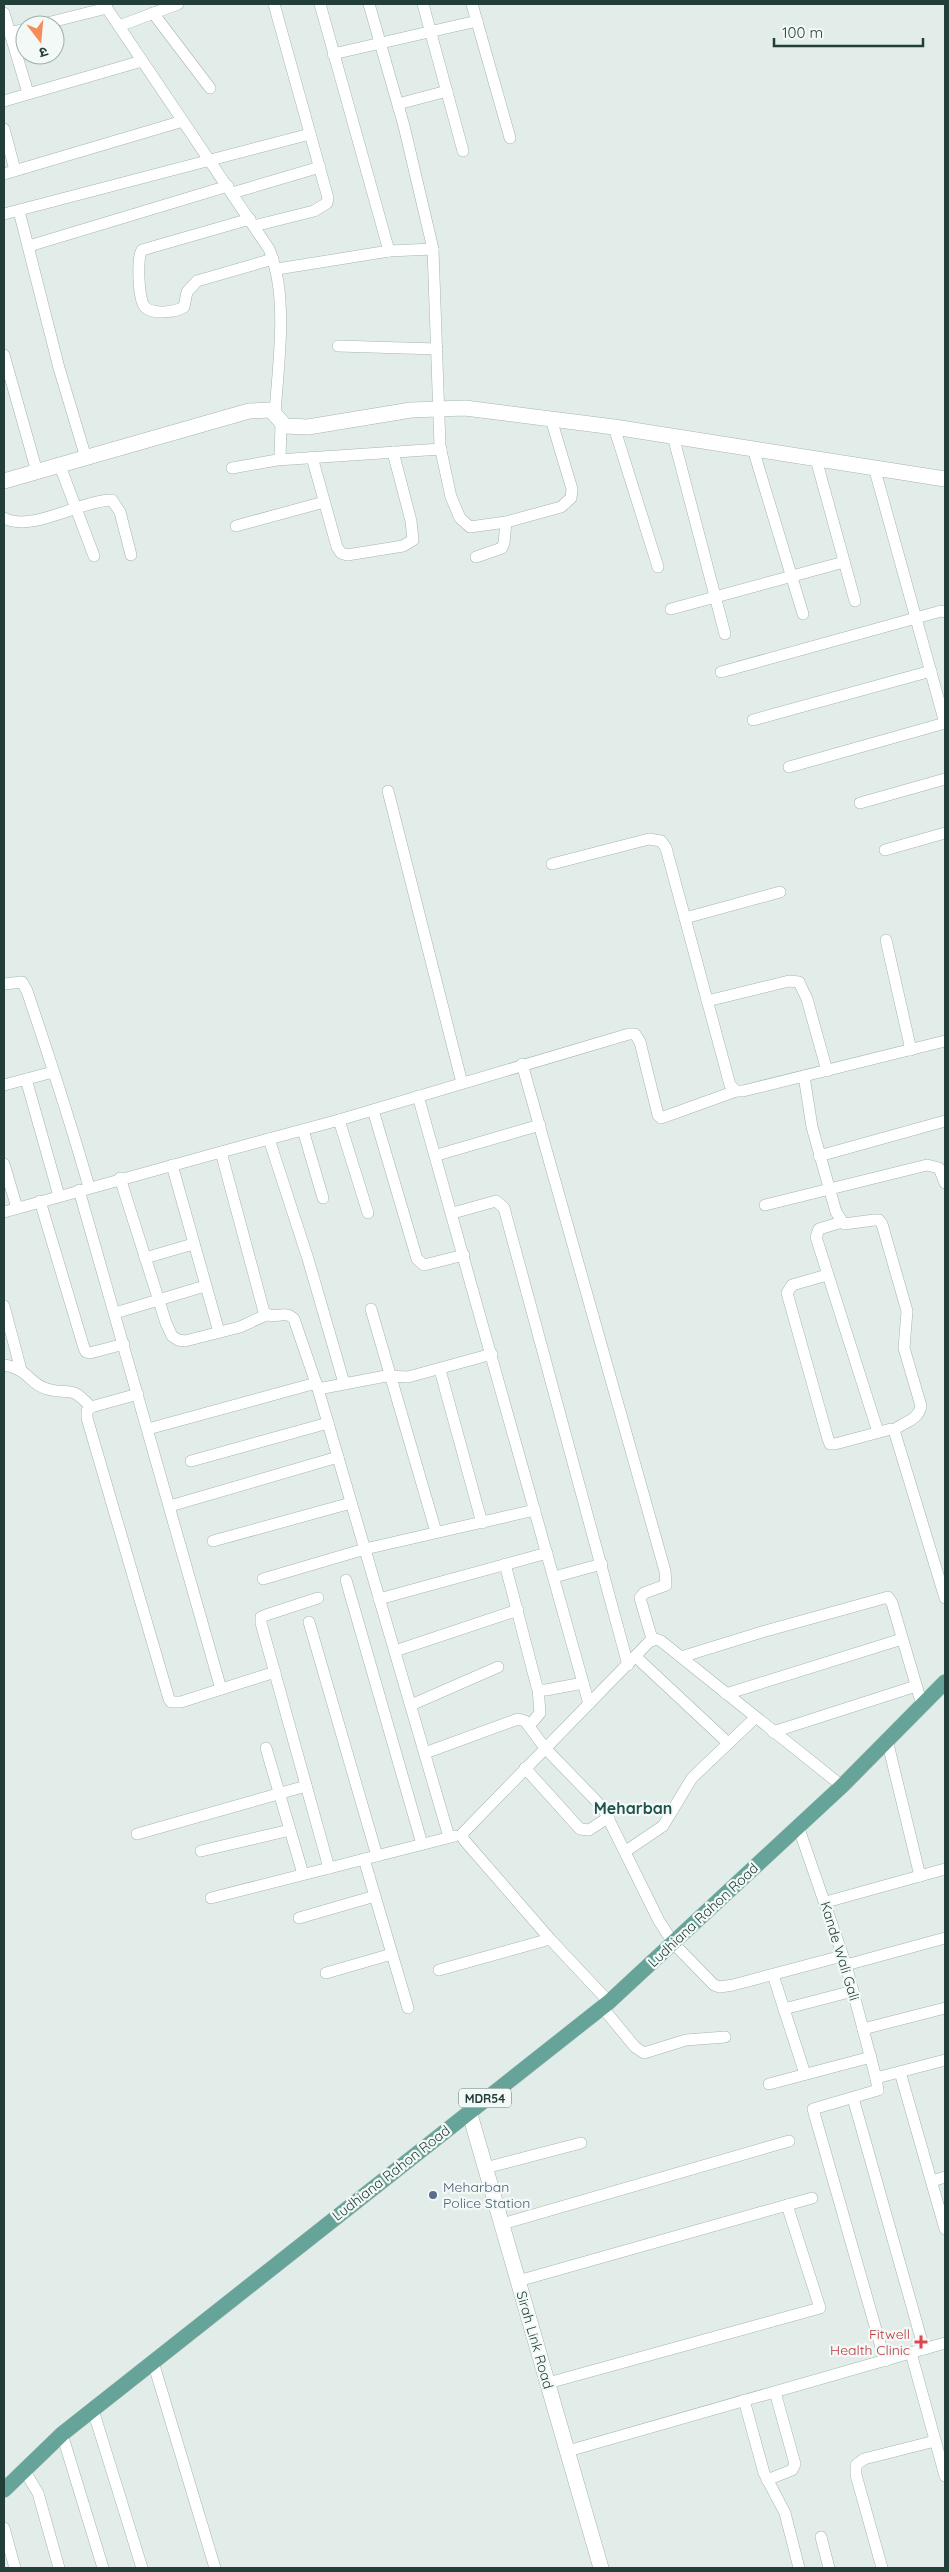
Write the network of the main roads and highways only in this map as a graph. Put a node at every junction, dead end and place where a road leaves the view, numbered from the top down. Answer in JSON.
{"nodes":[{"id":1,"x":945,"y":1682,"type":"edge"},
{"id":2,"x":4,"y":2490,"type":"edge"}],
"edges":[{"from":1,"to":2,"type":"main road","name":"Ludhiana Rahon Road","number":"MDR54"}]}
